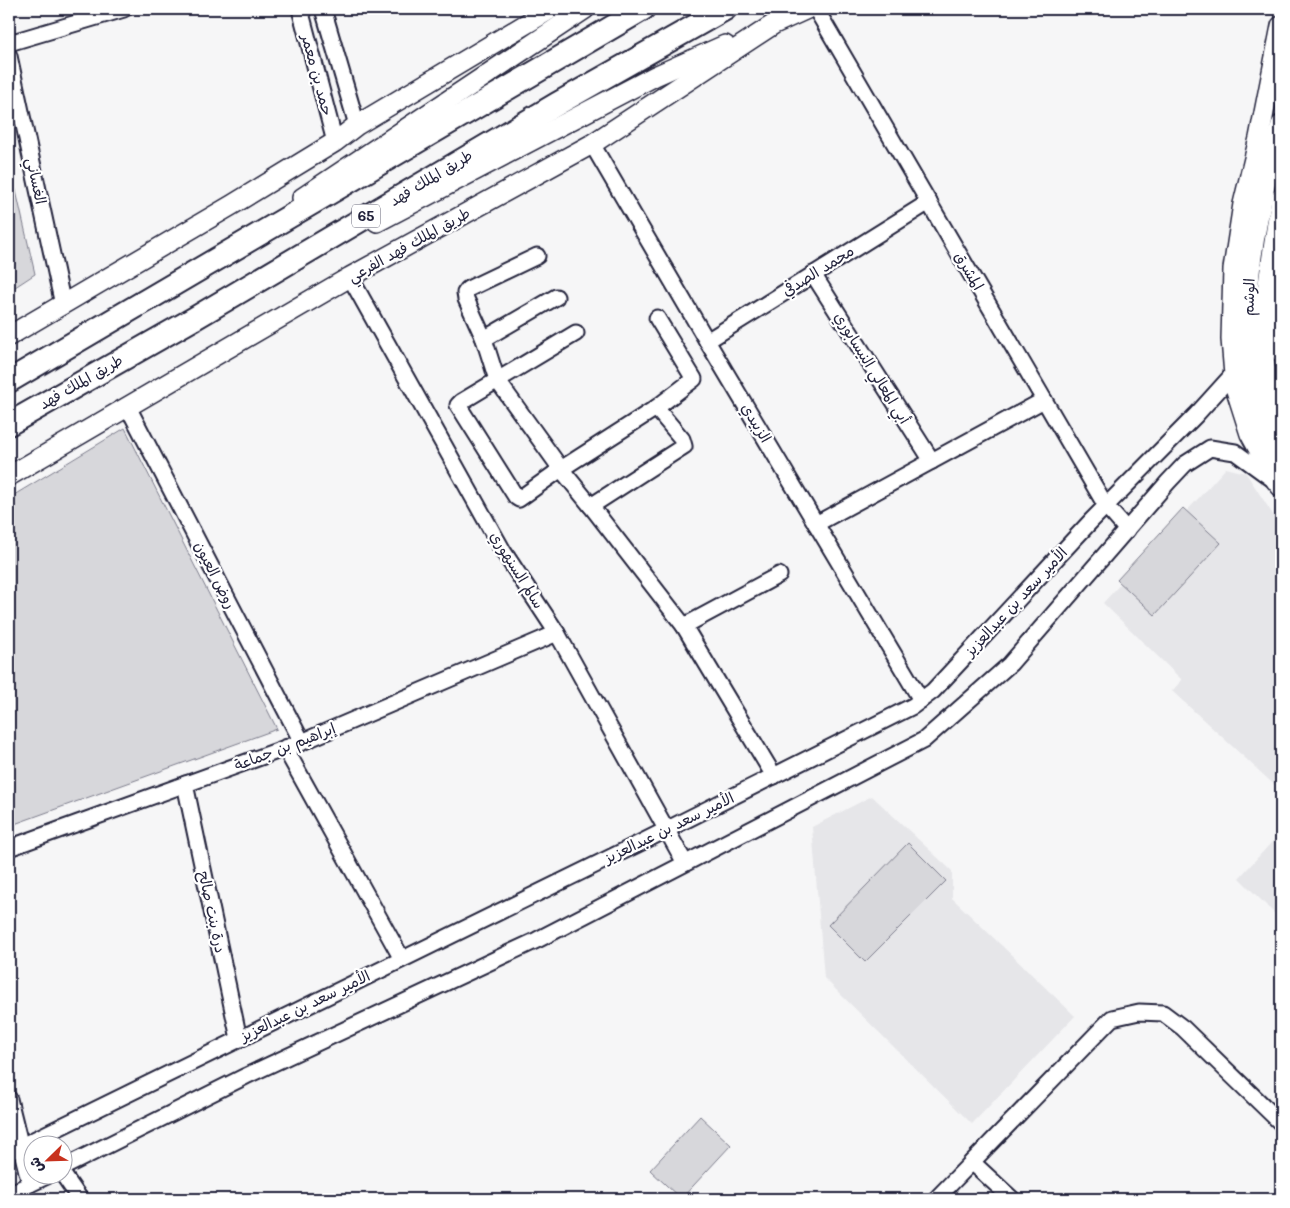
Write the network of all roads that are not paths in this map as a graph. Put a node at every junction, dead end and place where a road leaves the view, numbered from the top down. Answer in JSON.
{"nodes":[{"id":1,"x":124,"y":9,"type":"edge"},
{"id":2,"x":300,"y":9,"type":"edge"},
{"id":3,"x":323,"y":9,"type":"edge"},
{"id":4,"x":551,"y":9,"type":"edge"},
{"id":5,"x":586,"y":9,"type":"edge"},
{"id":6,"x":643,"y":9,"type":"edge"},
{"id":7,"x":725,"y":9,"type":"edge"},
{"id":8,"x":806,"y":9,"type":"edge"},
{"id":9,"x":816,"y":9,"type":"edge"},
{"id":10,"x":774,"y":24,"type":"junction"},
{"id":11,"x":1281,"y":26,"type":"edge"},
{"id":12,"x":9,"y":43,"type":"edge"},
{"id":13,"x":9,"y":56,"type":"edge"},
{"id":14,"x":357,"y":125,"type":"junction"},
{"id":15,"x":1281,"y":125,"type":"edge"},
{"id":16,"x":335,"y":142,"type":"junction"},
{"id":17,"x":592,"y":144,"type":"junction"},
{"id":18,"x":1281,"y":198,"type":"edge"},
{"id":19,"x":929,"y":202,"type":"junction"},
{"id":20,"x":537,"y":256,"type":"dead end"},
{"id":21,"x":813,"y":274,"type":"junction"},
{"id":22,"x":350,"y":277,"type":"junction"},
{"id":23,"x":172,"y":286,"type":"junction"},
{"id":24,"x":1281,"y":294,"type":"edge"},
{"id":25,"x":556,"y":297,"type":"dead end"},
{"id":26,"x":63,"y":305,"type":"junction"},
{"id":27,"x":195,"y":318,"type":"junction"},
{"id":28,"x":657,"y":318,"type":"dead end"},
{"id":29,"x":576,"y":333,"type":"dead end"},
{"id":30,"x":9,"y":336,"type":"edge"},
{"id":31,"x":484,"y":339,"type":"junction"},
{"id":32,"x":707,"y":341,"type":"junction"},
{"id":33,"x":1281,"y":352,"type":"edge"},
{"id":34,"x":103,"y":369,"type":"junction"},
{"id":35,"x":1234,"y":373,"type":"junction"},
{"id":36,"x":496,"y":380,"type":"junction"},
{"id":37,"x":9,"y":381,"type":"edge"},
{"id":38,"x":1044,"y":400,"type":"junction"},
{"id":39,"x":128,"y":407,"type":"junction"},
{"id":40,"x":656,"y":408,"type":"junction"},
{"id":41,"x":9,"y":424,"type":"edge"},
{"id":42,"x":1281,"y":424,"type":"edge"},
{"id":43,"x":9,"y":435,"type":"edge"},
{"id":44,"x":932,"y":461,"type":"junction"},
{"id":45,"x":561,"y":469,"type":"junction"},
{"id":46,"x":9,"y":476,"type":"edge"},
{"id":47,"x":1279,"y":479,"type":"edge"},
{"id":48,"x":591,"y":506,"type":"junction"},
{"id":49,"x":1106,"y":506,"type":"junction"},
{"id":50,"x":816,"y":524,"type":"junction"},
{"id":51,"x":1127,"y":530,"type":"junction"},
{"id":52,"x":780,"y":575,"type":"dead end"},
{"id":53,"x":684,"y":626,"type":"junction"},
{"id":54,"x":557,"y":633,"type":"junction"},
{"id":55,"x":921,"y":700,"type":"junction"},
{"id":56,"x":302,"y":742,"type":"junction"},
{"id":57,"x":285,"y":748,"type":"junction"},
{"id":58,"x":774,"y":776,"type":"junction"},
{"id":59,"x":185,"y":784,"type":"junction"},
{"id":60,"x":667,"y":829,"type":"junction"},
{"id":61,"x":9,"y":848,"type":"edge"},
{"id":62,"x":685,"y":863,"type":"junction"},
{"id":63,"x":402,"y":959,"type":"junction"},
{"id":64,"x":239,"y":1039,"type":"junction"},
{"id":65,"x":9,"y":1099,"type":"edge"},
{"id":66,"x":1281,"y":1123,"type":"edge"},
{"id":67,"x":15,"y":1149,"type":"edge"},
{"id":68,"x":972,"y":1162,"type":"junction"},
{"id":69,"x":72,"y":1163,"type":"edge"},
{"id":70,"x":22,"y":1165,"type":"edge"},
{"id":71,"x":26,"y":1186,"type":"edge"},
{"id":72,"x":71,"y":1186,"type":"edge"},
{"id":73,"x":9,"y":1194,"type":"edge"},
{"id":74,"x":80,"y":1199,"type":"edge"},
{"id":75,"x":936,"y":1199,"type":"edge"},
{"id":76,"x":1012,"y":1199,"type":"edge"}],
"edges":[{"from":1,"to":12,"type":"street"},
{"from":2,"to":16,"type":"street","name":"حمد بن معمر"},
{"from":3,"to":14,"type":"street","name":"حمد بن معمر"},
{"from":4,"to":14,"type":"main road"},
{"from":5,"to":23,"type":"main road"},
{"from":6,"to":23,"type":"highway","number":"65"},
{"from":7,"to":27,"type":"highway","name":"طريق الملك فهد","number":"65"},
{"from":8,"to":10,"type":"main road","name":"طريق الملك فهد الفرعي"},
{"from":9,"to":19,"type":"street","name":"المشرق"},
{"from":10,"to":17,"type":"main road","name":"طريق الملك فهد الفرعي"},
{"from":10,"to":27,"type":"main road"},
{"from":11,"to":35,"type":"main road"},
{"from":13,"to":26,"type":"street","name":"الغساني"},
{"from":14,"to":16,"type":"main road"},
{"from":15,"to":47,"type":"main road","name":"الوشم"},
{"from":16,"to":26,"type":"main road"},
{"from":17,"to":22,"type":"main road","name":"طريق الملك فهد الفرعي"},
{"from":17,"to":32,"type":"street","name":"الزبيدي"},
{"from":18,"to":42,"type":"main road","name":"الوشم"},
{"from":19,"to":21,"type":"street","name":"محمد الصدفي"},
{"from":19,"to":38,"type":"street","name":"المشرق"},
{"from":20,"to":31,"type":"street"},
{"from":21,"to":32,"type":"street","name":"محمد الصدفي"},
{"from":21,"to":44,"type":"street","name":"أبي المعالي النيسابوري"},
{"from":22,"to":39,"type":"main road","name":"طريق الملك فهد الفرعي"},
{"from":22,"to":54,"type":"street","name":"سالم السنهوري"},
{"from":23,"to":37,"type":"highway","number":"65"},
{"from":24,"to":33,"type":"main road"},
{"from":25,"to":31,"type":"street"},
{"from":26,"to":30,"type":"main road"},
{"from":27,"to":34,"type":"highway","name":"طريق الملك فهد","number":"65"},
{"from":28,"to":40,"type":"street"},
{"from":29,"to":36,"type":"street"},
{"from":31,"to":36,"type":"street"},
{"from":32,"to":50,"type":"street","name":"الزبيدي"},
{"from":34,"to":41,"type":"highway","name":"طريق الملك فهد","number":"65"},
{"from":34,"to":43,"type":"main road"},
{"from":35,"to":47,"type":"main road"},
{"from":35,"to":49,"type":"street","name":"الأمير سعد بن عبدالعزيز"},
{"from":36,"to":45,"type":"street"},
{"from":36,"to":45,"type":"street"},
{"from":38,"to":44,"type":"street"},
{"from":38,"to":49,"type":"street","name":"المشرق"},
{"from":39,"to":46,"type":"main road","name":"طريق الملك فهد الفرعي"},
{"from":39,"to":56,"type":"street","name":"روض العيون"},
{"from":40,"to":45,"type":"street"},
{"from":40,"to":48,"type":"street"},
{"from":44,"to":50,"type":"street"},
{"from":45,"to":48,"type":"street"},
{"from":47,"to":51,"type":"street"},
{"from":48,"to":53,"type":"street"},
{"from":49,"to":51,"type":"street","name":"المشرق"},
{"from":49,"to":55,"type":"street","name":"الأمير سعد بن عبدالعزيز"},
{"from":50,"to":55,"type":"street","name":"الزبيدي"},
{"from":51,"to":62,"type":"street"},
{"from":52,"to":53,"type":"street"},
{"from":53,"to":58,"type":"street"},
{"from":54,"to":56,"type":"street","name":"إبراهيم بن جماعة"},
{"from":54,"to":60,"type":"street","name":"سالم السنهوري"},
{"from":55,"to":58,"type":"street","name":"الأمير سعد بن عبدالعزيز"},
{"from":56,"to":57,"type":"street","name":"إبراهيم بن جماعة"},
{"from":57,"to":59,"type":"street","name":"إبراهيم بن جماعة"},
{"from":57,"to":63,"type":"street"},
{"from":58,"to":60,"type":"street","name":"الأمير سعد بن عبدالعزيز"},
{"from":59,"to":61,"type":"street","name":"إبراهيم بن جماعة"},
{"from":59,"to":64,"type":"street","name":"درة بنت صالح"},
{"from":60,"to":62,"type":"street","name":"سالم السنهوري"},
{"from":60,"to":63,"type":"street","name":"الأمير سعد بن عبدالعزيز"},
{"from":62,"to":69,"type":"street"},
{"from":63,"to":64,"type":"street","name":"الأمير سعد بن عبدالعزيز"},
{"from":64,"to":67,"type":"street","name":"الأمير سعد بن عبدالعزيز"},
{"from":65,"to":67,"type":"street"},
{"from":66,"to":68,"type":"street"},
{"from":67,"to":70,"type":"street"},
{"from":68,"to":75,"type":"street"},
{"from":68,"to":76,"type":"street"},
{"from":71,"to":73,"type":"street"},
{"from":72,"to":74,"type":"street"}]}
